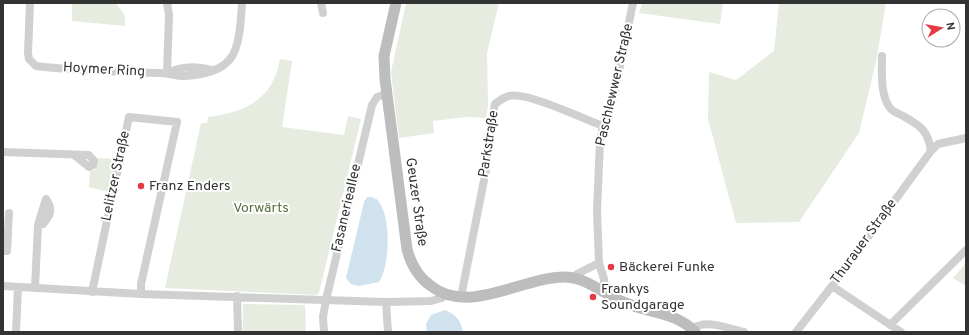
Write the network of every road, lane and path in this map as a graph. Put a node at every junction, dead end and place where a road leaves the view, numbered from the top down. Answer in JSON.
{"nodes":[{"id":1,"x":30,"y":3,"type":"edge"},
{"id":2,"x":167,"y":3,"type":"edge"},
{"id":3,"x":242,"y":3,"type":"edge"},
{"id":4,"x":321,"y":3,"type":"edge"},
{"id":5,"x":396,"y":3,"type":"edge"},
{"id":6,"x":633,"y":3,"type":"edge"},
{"id":7,"x":323,"y":13,"type":"dead end"},
{"id":8,"x":882,"y":56,"type":"dead end"},
{"id":9,"x":168,"y":73,"type":"junction"},
{"id":10,"x":386,"y":94,"type":"junction"},
{"id":11,"x":603,"y":126,"type":"junction"},
{"id":12,"x":966,"y":138,"type":"edge"},
{"id":13,"x":931,"y":151,"type":"junction"},
{"id":14,"x":3,"y":152,"type":"edge"},
{"id":15,"x":74,"y":154,"type":"dead end"},
{"id":16,"x":9,"y":214,"type":"dead end"},
{"id":17,"x":38,"y":225,"type":"dead end"},
{"id":18,"x":966,"y":250,"type":"edge"},
{"id":19,"x":3,"y":251,"type":"edge"},
{"id":20,"x":599,"y":264,"type":"junction"},
{"id":21,"x":573,"y":278,"type":"junction"},
{"id":22,"x":3,"y":286,"type":"edge"},
{"id":23,"x":832,"y":286,"type":"junction"},
{"id":24,"x":18,"y":287,"type":"junction"},
{"id":25,"x":35,"y":288,"type":"junction"},
{"id":26,"x":92,"y":292,"type":"junction"},
{"id":27,"x":604,"y":292,"type":"junction"},
{"id":28,"x":141,"y":294,"type":"junction"},
{"id":29,"x":444,"y":294,"type":"junction"},
{"id":30,"x":237,"y":296,"type":"junction"},
{"id":31,"x":461,"y":297,"type":"junction"},
{"id":32,"x":326,"y":300,"type":"junction"},
{"id":33,"x":386,"y":302,"type":"junction"},
{"id":34,"x":890,"y":325,"type":"junction"},
{"id":35,"x":712,"y":328,"type":"edge"},
{"id":36,"x":694,"y":331,"type":"edge"},
{"id":37,"x":16,"y":332,"type":"edge"},
{"id":38,"x":238,"y":332,"type":"edge"},
{"id":39,"x":324,"y":332,"type":"edge"},
{"id":40,"x":388,"y":332,"type":"edge"},
{"id":41,"x":744,"y":332,"type":"edge"},
{"id":42,"x":796,"y":332,"type":"edge"},
{"id":43,"x":901,"y":332,"type":"edge"}],
"edges":[{"from":1,"to":9,"type":"street","name":"Hoymer Ring"},
{"from":2,"to":9,"type":"street"},
{"from":3,"to":9,"type":"street"},
{"from":4,"to":7,"type":"street"},
{"from":5,"to":10,"type":"main road","name":"Geuzer Straße"},
{"from":6,"to":11,"type":"street","name":"Paschlewwer Straße"},
{"from":8,"to":13,"type":"street"},
{"from":10,"to":29,"type":"main road","name":"Geuzer Straße"},
{"from":10,"to":32,"type":"street","name":"Fasanerieallee"},
{"from":11,"to":20,"type":"street","name":"Paschlewwer Straße"},
{"from":11,"to":31,"type":"street","name":"Parkstraße"},
{"from":12,"to":13,"type":"street","name":"Thurauer Straße"},
{"from":13,"to":23,"type":"street","name":"Thurauer Straße"},
{"from":14,"to":15,"type":"street"},
{"from":16,"to":19,"type":"street"},
{"from":17,"to":25,"type":"street"},
{"from":18,"to":34,"type":"street"},
{"from":20,"to":21,"type":"street"},
{"from":20,"to":27,"type":"street","name":"Paschlewwer Straße"},
{"from":21,"to":27,"type":"main road","name":"Geuzer Straße"},
{"from":21,"to":31,"type":"main road","name":"Geuzer Straße"},
{"from":22,"to":24,"type":"street"},
{"from":23,"to":34,"type":"street"},
{"from":23,"to":42,"type":"street","name":"Thurauer Straße"},
{"from":24,"to":25,"type":"street"},
{"from":24,"to":37,"type":"street"},
{"from":25,"to":26,"type":"street"},
{"from":26,"to":28,"type":"street"},
{"from":26,"to":28,"type":"street","name":"Lelitzer Straße"},
{"from":27,"to":36,"type":"main road","name":"Geuzer Straße"},
{"from":28,"to":30,"type":"street"},
{"from":29,"to":31,"type":"main road","name":"Geuzer Straße"},
{"from":29,"to":33,"type":"street"},
{"from":30,"to":32,"type":"street"},
{"from":30,"to":38,"type":"street"},
{"from":32,"to":33,"type":"street"},
{"from":32,"to":39,"type":"street","name":"Fasanerieallee"},
{"from":33,"to":40,"type":"street"},
{"from":34,"to":43,"type":"street"},
{"from":35,"to":36,"type":"street"},
{"from":35,"to":41,"type":"street"}]}
